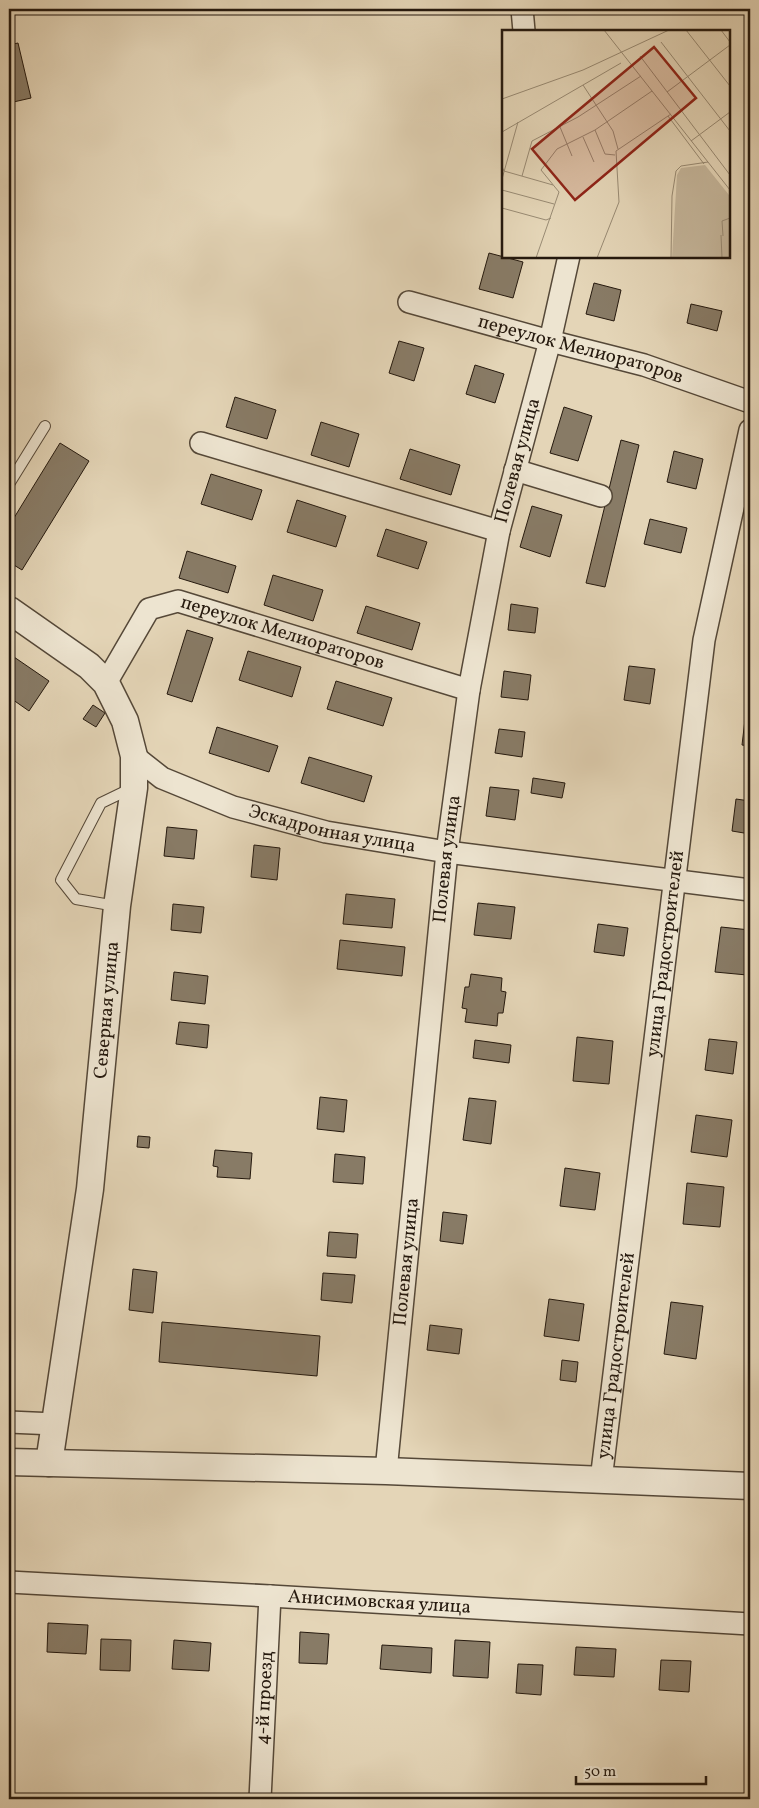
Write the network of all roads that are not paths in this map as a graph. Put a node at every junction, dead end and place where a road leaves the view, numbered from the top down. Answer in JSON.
{"nodes":[{"id":1,"x":522,"y":9,"type":"edge"},
{"id":2,"x":524,"y":30,"type":"edge"},
{"id":3,"x":569,"y":258,"type":"edge"},
{"id":4,"x":409,"y":302,"type":"dead end"},
{"id":5,"x":550,"y":341,"type":"junction"},
{"id":6,"x":750,"y":402,"type":"edge"},
{"id":7,"x":45,"y":426,"type":"dead end"},
{"id":8,"x":750,"y":430,"type":"edge"},
{"id":9,"x":201,"y":443,"type":"dead end"},
{"id":10,"x":515,"y":470,"type":"junction"},
{"id":11,"x":9,"y":484,"type":"edge"},
{"id":12,"x":601,"y":496,"type":"dead end"},
{"id":13,"x":499,"y":531,"type":"junction"},
{"id":14,"x":9,"y":610,"type":"edge"},
{"id":15,"x":106,"y":683,"type":"junction"},
{"id":16,"x":469,"y":690,"type":"junction"},
{"id":17,"x":134,"y":756,"type":"junction"},
{"id":18,"x":134,"y":788,"type":"junction"},
{"id":19,"x":447,"y":852,"type":"junction"},
{"id":20,"x":674,"y":881,"type":"junction"},
{"id":21,"x":750,"y":890,"type":"edge"},
{"id":22,"x":117,"y":906,"type":"junction"},
{"id":23,"x":9,"y":1422,"type":"edge"},
{"id":24,"x":55,"y":1424,"type":"junction"},
{"id":25,"x":9,"y":1462,"type":"edge"},
{"id":26,"x":49,"y":1464,"type":"junction"},
{"id":27,"x":386,"y":1472,"type":"junction"},
{"id":28,"x":601,"y":1480,"type":"junction"},
{"id":29,"x":750,"y":1486,"type":"edge"},
{"id":30,"x":9,"y":1582,"type":"edge"},
{"id":31,"x":270,"y":1596,"type":"junction"},
{"id":32,"x":750,"y":1624,"type":"edge"},
{"id":33,"x":260,"y":1799,"type":"edge"}],
"edges":[{"from":1,"to":2,"type":"street"},
{"from":3,"to":5,"type":"street","name":"Полевая улица"},
{"from":4,"to":5,"type":"street","name":"переулок Мелиораторов"},
{"from":5,"to":6,"type":"street","name":"переулок Мелиораторов"},
{"from":5,"to":10,"type":"street","name":"Полевая улица"},
{"from":7,"to":11,"type":"lane"},
{"from":8,"to":20,"type":"street","name":"улица Градостроителей"},
{"from":9,"to":13,"type":"street"},
{"from":10,"to":12,"type":"street"},
{"from":10,"to":13,"type":"street","name":"Полевая улица"},
{"from":13,"to":16,"type":"street","name":"Полевая улица"},
{"from":14,"to":15,"type":"street","name":"Северная улица"},
{"from":15,"to":16,"type":"street","name":"переулок Мелиораторов"},
{"from":15,"to":17,"type":"street","name":"Северная улица"},
{"from":16,"to":19,"type":"street","name":"Полевая улица"},
{"from":17,"to":18,"type":"street","name":"Северная улица"},
{"from":17,"to":19,"type":"street","name":"Эскадронная улица"},
{"from":18,"to":22,"type":"street","name":"Северная улица"},
{"from":18,"to":22,"type":"lane"},
{"from":19,"to":20,"type":"street","name":"Эскадронная улица"},
{"from":19,"to":27,"type":"street","name":"Полевая улица"},
{"from":20,"to":21,"type":"street","name":"Эскадронная улица"},
{"from":20,"to":28,"type":"street","name":"улица Градостроителей"},
{"from":22,"to":24,"type":"street","name":"Северная улица"},
{"from":23,"to":24,"type":"street"},
{"from":24,"to":26,"type":"street","name":"Северная улица"},
{"from":25,"to":26,"type":"street"},
{"from":26,"to":27,"type":"street"},
{"from":27,"to":28,"type":"street"},
{"from":28,"to":29,"type":"street"},
{"from":30,"to":31,"type":"street","name":"Анисимовская улица"},
{"from":31,"to":32,"type":"street","name":"Анисимовская улица"},
{"from":31,"to":33,"type":"street","name":"4-й проезд"}]}
